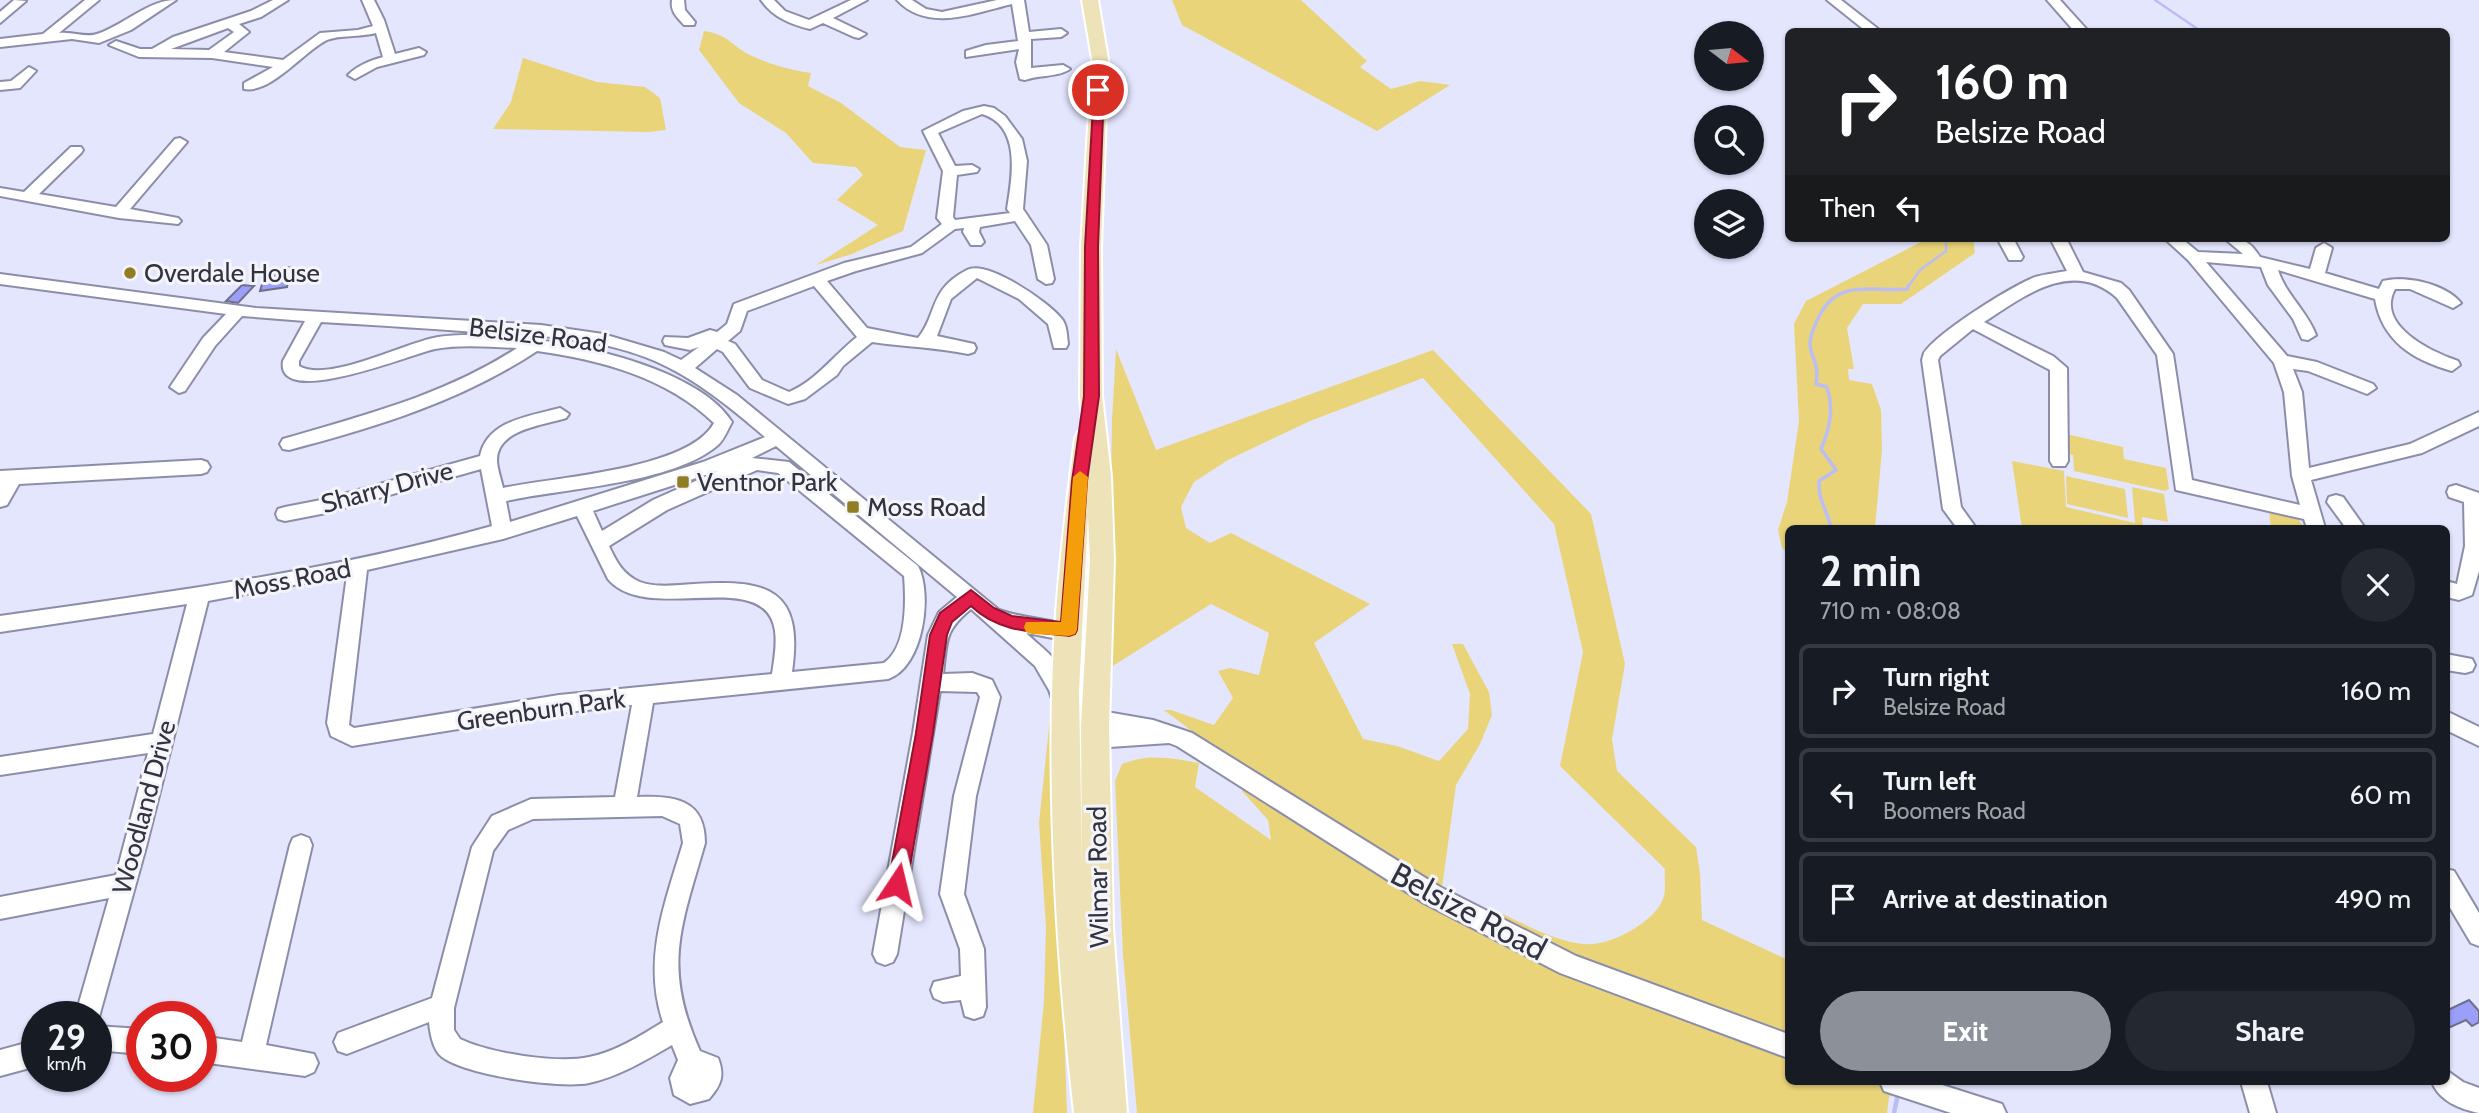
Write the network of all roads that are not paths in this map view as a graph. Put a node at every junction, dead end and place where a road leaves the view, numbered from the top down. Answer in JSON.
{"nodes":[{"id":1,"x":93,"y":0,"type":"edge"},
{"id":2,"x":170,"y":0,"type":"edge"},
{"id":3,"x":282,"y":0,"type":"edge"},
{"id":4,"x":678,"y":0,"type":"edge"},
{"id":5,"x":767,"y":0,"type":"edge"},
{"id":6,"x":861,"y":0,"type":"edge"},
{"id":7,"x":903,"y":0,"type":"edge"},
{"id":8,"x":1016,"y":0,"type":"edge"},
{"id":9,"x":1090,"y":0,"type":"edge"},
{"id":10,"x":1833,"y":0,"type":"edge"},
{"id":11,"x":2053,"y":0,"type":"edge"},
{"id":12,"x":20,"y":1,"type":"edge"},
{"id":13,"x":371,"y":1,"type":"edge"},
{"id":14,"x":823,"y":18,"type":"junction"},
{"id":15,"x":0,"y":19,"type":"edge"},
{"id":16,"x":689,"y":22,"type":"dead end"},
{"id":17,"x":229,"y":23,"type":"junction"},
{"id":18,"x":380,"y":28,"type":"junction"},
{"id":19,"x":1871,"y":28,"type":"edge"},
{"id":20,"x":2079,"y":28,"type":"edge"},
{"id":21,"x":1061,"y":33,"type":"dead end"},
{"id":22,"x":859,"y":34,"type":"dead end"},
{"id":23,"x":48,"y":37,"type":"junction"},
{"id":24,"x":1024,"y":40,"type":"junction"},
{"id":25,"x":0,"y":43,"type":"edge"},
{"id":26,"x":116,"y":47,"type":"dead end"},
{"id":27,"x":419,"y":52,"type":"dead end"},
{"id":28,"x":157,"y":53,"type":"junction"},
{"id":29,"x":212,"y":54,"type":"junction"},
{"id":30,"x":971,"y":54,"type":"dead end"},
{"id":31,"x":390,"y":59,"type":"junction"},
{"id":32,"x":286,"y":65,"type":"junction"},
{"id":33,"x":1054,"y":68,"type":"dead end"},
{"id":34,"x":29,"y":71,"type":"dead end"},
{"id":35,"x":355,"y":75,"type":"dead end"},
{"id":36,"x":253,"y":82,"type":"dead end"},
{"id":37,"x":0,"y":86,"type":"edge"},
{"id":38,"x":930,"y":131,"type":"joint"},
{"id":39,"x":180,"y":142,"type":"dead end"},
{"id":40,"x":76,"y":150,"type":"dead end"},
{"id":41,"x":972,"y":169,"type":"dead end"},
{"id":42,"x":950,"y":171,"type":"junction"},
{"id":43,"x":0,"y":192,"type":"edge"},
{"id":44,"x":26,"y":198,"type":"junction"},
{"id":45,"x":119,"y":213,"type":"junction"},
{"id":46,"x":1018,"y":216,"type":"junction"},
{"id":47,"x":173,"y":221,"type":"dead end"},
{"id":48,"x":974,"y":222,"type":"junction"},
{"id":49,"x":951,"y":225,"type":"junction"},
{"id":50,"x":976,"y":242,"type":"dead end"},
{"id":51,"x":2007,"y":242,"type":"edge"},
{"id":52,"x":2059,"y":242,"type":"edge"},
{"id":53,"x":2177,"y":242,"type":"edge"},
{"id":54,"x":2238,"y":242,"type":"edge"},
{"id":55,"x":2305,"y":250,"type":"dead end"},
{"id":56,"x":2015,"y":257,"type":"dead end"},
{"id":57,"x":2194,"y":257,"type":"junction"},
{"id":58,"x":2262,"y":263,"type":"junction"},
{"id":59,"x":2077,"y":275,"type":"junction"},
{"id":60,"x":2316,"y":277,"type":"junction"},
{"id":61,"x":0,"y":279,"type":"edge"},
{"id":62,"x":1046,"y":279,"type":"dead end"},
{"id":63,"x":818,"y":281,"type":"junction"},
{"id":64,"x":2383,"y":296,"type":"junction"},
{"id":65,"x":2457,"y":305,"type":"dead end"},
{"id":66,"x":237,"y":311,"type":"junction"},
{"id":67,"x":315,"y":318,"type":"junction"},
{"id":68,"x":1972,"y":322,"type":"junction"},
{"id":69,"x":2311,"y":328,"type":"dead end"},
{"id":70,"x":869,"y":337,"type":"junction"},
{"id":71,"x":718,"y":340,"type":"junction"},
{"id":72,"x":927,"y":340,"type":"junction"},
{"id":73,"x":671,"y":341,"type":"dead end"},
{"id":74,"x":1060,"y":344,"type":"dead end"},
{"id":75,"x":533,"y":346,"type":"junction"},
{"id":76,"x":968,"y":348,"type":"dead end"},
{"id":77,"x":2282,"y":361,"type":"junction"},
{"id":78,"x":2456,"y":366,"type":"dead end"},
{"id":79,"x":683,"y":368,"type":"junction"},
{"id":80,"x":179,"y":387,"type":"dead end"},
{"id":81,"x":2367,"y":388,"type":"dead end"},
{"id":82,"x":1091,"y":396,"type":"junction"},
{"id":83,"x":560,"y":414,"type":"dead end"},
{"id":84,"x":2479,"y":418,"type":"edge"},
{"id":85,"x":777,"y":438,"type":"junction"},
{"id":86,"x":289,"y":444,"type":"dead end"},
{"id":87,"x":488,"y":460,"type":"junction"},
{"id":88,"x":2059,"y":461,"type":"dead end"},
{"id":89,"x":201,"y":467,"type":"dead end"},
{"id":90,"x":2301,"y":476,"type":"junction"},
{"id":91,"x":7,"y":478,"type":"edge"},
{"id":92,"x":2456,"y":492,"type":"dead end"},
{"id":93,"x":496,"y":496,"type":"junction"},
{"id":94,"x":0,"y":500,"type":"edge"},
{"id":95,"x":2336,"y":502,"type":"dead end"},
{"id":96,"x":583,"y":509,"type":"junction"},
{"id":97,"x":285,"y":514,"type":"dead end"},
{"id":98,"x":2314,"y":521,"type":"edge"},
{"id":99,"x":1965,"y":525,"type":"edge"},
{"id":100,"x":2354,"y":525,"type":"edge"},
{"id":101,"x":503,"y":532,"type":"junction"},
{"id":102,"x":600,"y":542,"type":"junction"},
{"id":103,"x":358,"y":566,"type":"junction"},
{"id":104,"x":2450,"y":590,"type":"edge"},
{"id":105,"x":199,"y":596,"type":"junction"},
{"id":106,"x":971,"y":597,"type":"junction"},
{"id":107,"x":989,"y":613,"type":"junction"},
{"id":108,"x":0,"y":625,"type":"edge"},
{"id":109,"x":1079,"y":637,"type":"junction"},
{"id":110,"x":1025,"y":645,"type":"junction"},
{"id":111,"x":781,"y":681,"type":"junction"},
{"id":112,"x":932,"y":683,"type":"junction"},
{"id":113,"x":644,"y":695,"type":"junction"},
{"id":114,"x":2450,"y":722,"type":"edge"},
{"id":115,"x":1084,"y":726,"type":"junction"},
{"id":116,"x":2479,"y":737,"type":"edge"},
{"id":117,"x":161,"y":742,"type":"junction"},
{"id":118,"x":0,"y":766,"type":"edge"},
{"id":119,"x":624,"y":806,"type":"junction"},
{"id":120,"x":302,"y":845,"type":"dead end"},
{"id":121,"x":125,"y":884,"type":"junction"},
{"id":122,"x":2450,"y":886,"type":"edge"},
{"id":123,"x":0,"y":908,"type":"edge"},
{"id":124,"x":2479,"y":935,"type":"edge"},
{"id":125,"x":885,"y":954,"type":"dead end"},
{"id":126,"x":943,"y":990,"type":"dead end"},
{"id":127,"x":92,"y":1001,"type":"edge"},
{"id":128,"x":442,"y":1008,"type":"junction"},
{"id":129,"x":676,"y":1028,"type":"junction"},
{"id":130,"x":348,"y":1042,"type":"dead end"},
{"id":131,"x":1785,"y":1045,"type":"edge"},
{"id":132,"x":217,"y":1051,"type":"edge"},
{"id":133,"x":251,"y":1056,"type":"junction"},
{"id":134,"x":21,"y":1057,"type":"edge"},
{"id":135,"x":0,"y":1063,"type":"edge"},
{"id":136,"x":305,"y":1063,"type":"dead end"},
{"id":137,"x":693,"y":1065,"type":"dead end"},
{"id":138,"x":1903,"y":1085,"type":"edge"},
{"id":139,"x":2255,"y":1085,"type":"edge"},
{"id":140,"x":1090,"y":1113,"type":"edge"},
{"id":141,"x":1111,"y":1113,"type":"edge"},
{"id":142,"x":1993,"y":1113,"type":"edge"},
{"id":143,"x":2263,"y":1113,"type":"edge"}],
"edges":[{"from":1,"to":23,"type":"street"},
{"from":2,"to":23,"type":"street"},
{"from":3,"to":17,"type":"street"},
{"from":4,"to":16,"type":"street"},
{"from":5,"to":14,"type":"street"},
{"from":6,"to":14,"type":"street"},
{"from":7,"to":8,"type":"street"},
{"from":8,"to":24,"type":"street"},
{"from":9,"to":82,"type":"main road"},
{"from":10,"to":19,"type":"street"},
{"from":11,"to":20,"type":"street"},
{"from":12,"to":15,"type":"street"},
{"from":13,"to":18,"type":"street"},
{"from":14,"to":22,"type":"street"},
{"from":17,"to":28,"type":"street"},
{"from":17,"to":29,"type":"street"},
{"from":18,"to":31,"type":"street"},
{"from":18,"to":32,"type":"street"},
{"from":21,"to":24,"type":"street"},
{"from":23,"to":25,"type":"street"},
{"from":24,"to":30,"type":"street"},
{"from":24,"to":33,"type":"street"},
{"from":26,"to":28,"type":"street"},
{"from":27,"to":31,"type":"street"},
{"from":28,"to":29,"type":"street"},
{"from":29,"to":32,"type":"street"},
{"from":31,"to":35,"type":"street"},
{"from":32,"to":36,"type":"street"},
{"from":34,"to":37,"type":"street"},
{"from":38,"to":42,"type":"street"},
{"from":38,"to":46,"type":"street"},
{"from":39,"to":45,"type":"street"},
{"from":40,"to":44,"type":"street"},
{"from":41,"to":42,"type":"street"},
{"from":42,"to":49,"type":"street"},
{"from":43,"to":44,"type":"street"},
{"from":44,"to":45,"type":"street"},
{"from":45,"to":47,"type":"street"},
{"from":46,"to":48,"type":"street"},
{"from":46,"to":62,"type":"street"},
{"from":48,"to":49,"type":"street"},
{"from":48,"to":50,"type":"street"},
{"from":49,"to":63,"type":"street"},
{"from":51,"to":56,"type":"street"},
{"from":52,"to":59,"type":"street"},
{"from":53,"to":57,"type":"street"},
{"from":54,"to":58,"type":"street"},
{"from":55,"to":60,"type":"street"},
{"from":57,"to":58,"type":"street"},
{"from":57,"to":77,"type":"street"},
{"from":58,"to":60,"type":"street"},
{"from":58,"to":69,"type":"street"},
{"from":59,"to":68,"type":"street"},
{"from":59,"to":98,"type":"street"},
{"from":60,"to":64,"type":"street"},
{"from":61,"to":66,"type":"street","name":"Belsize Road"},
{"from":63,"to":70,"type":"street"},
{"from":63,"to":71,"type":"street"},
{"from":64,"to":65,"type":"street"},
{"from":64,"to":78,"type":"street"},
{"from":66,"to":67,"type":"street","name":"Belsize Road"},
{"from":66,"to":80,"type":"street"},
{"from":67,"to":75,"type":"street"},
{"from":67,"to":79,"type":"street","name":"Belsize Road"},
{"from":68,"to":88,"type":"street"},
{"from":68,"to":99,"type":"street"},
{"from":70,"to":71,"type":"street"},
{"from":70,"to":72,"type":"street"},
{"from":71,"to":73,"type":"street"},
{"from":71,"to":79,"type":"street"},
{"from":72,"to":74,"type":"street"},
{"from":72,"to":76,"type":"street"},
{"from":75,"to":86,"type":"street"},
{"from":75,"to":93,"type":"street"},
{"from":77,"to":81,"type":"street"},
{"from":77,"to":90,"type":"street"},
{"from":79,"to":85,"type":"street","name":"Belsize Road"},
{"from":82,"to":109,"type":"main road"},
{"from":82,"to":109,"type":"main road"},
{"from":83,"to":87,"type":"street","name":"Sharry Drive"},
{"from":84,"to":90,"type":"street"},
{"from":85,"to":96,"type":"street","name":"Moss Road"},
{"from":85,"to":106,"type":"street","name":"Belsize Road"},
{"from":87,"to":93,"type":"street","name":"Sharry Drive"},
{"from":87,"to":97,"type":"street","name":"Sharry Drive"},
{"from":89,"to":91,"type":"street"},
{"from":90,"to":98,"type":"street"},
{"from":91,"to":94,"type":"street"},
{"from":92,"to":104,"type":"street"},
{"from":93,"to":101,"type":"street","name":"Sharry Drive"},
{"from":95,"to":100,"type":"street"},
{"from":96,"to":101,"type":"street","name":"Moss Road"},
{"from":96,"to":102,"type":"street"},
{"from":101,"to":103,"type":"street","name":"Moss Road"},
{"from":102,"to":111,"type":"street"},
{"from":102,"to":111,"type":"street","name":"Greenburn Park"},
{"from":103,"to":105,"type":"street","name":"Moss Road"},
{"from":103,"to":113,"type":"street","name":"Greenburn Park"},
{"from":105,"to":108,"type":"street","name":"Moss Road"},
{"from":105,"to":117,"type":"street","name":"Woodland Drive"},
{"from":106,"to":107,"type":"street","name":"Belsize Road"},
{"from":106,"to":112,"type":"street"},
{"from":107,"to":109,"type":"street","name":"Belsize Road"},
{"from":107,"to":110,"type":"street","name":"Belsize Road"},
{"from":109,"to":110,"type":"street"},
{"from":109,"to":115,"type":"main road","name":"Wilmar Road"},
{"from":110,"to":115,"type":"street","name":"Belsize Road"},
{"from":111,"to":113,"type":"street","name":"Greenburn Park"},
{"from":112,"to":125,"type":"street"},
{"from":112,"to":126,"type":"street"},
{"from":113,"to":119,"type":"street"},
{"from":114,"to":116,"type":"street"},
{"from":115,"to":131,"type":"street","name":"Belsize Road"},
{"from":115,"to":140,"type":"main road","name":"Wilmar Road"},
{"from":115,"to":141,"type":"main road","name":"Wilmar Road"},
{"from":117,"to":118,"type":"street"},
{"from":117,"to":121,"type":"street","name":"Woodland Drive"},
{"from":119,"to":128,"type":"street"},
{"from":119,"to":129,"type":"street"},
{"from":120,"to":133,"type":"street"},
{"from":121,"to":123,"type":"street"},
{"from":121,"to":127,"type":"street","name":"Woodland Drive"},
{"from":122,"to":124,"type":"street"},
{"from":128,"to":129,"type":"street"},
{"from":128,"to":130,"type":"street"},
{"from":129,"to":137,"type":"street"},
{"from":132,"to":133,"type":"street"},
{"from":133,"to":136,"type":"street"},
{"from":134,"to":135,"type":"street"},
{"from":138,"to":142,"type":"street"},
{"from":139,"to":143,"type":"street"}]}
